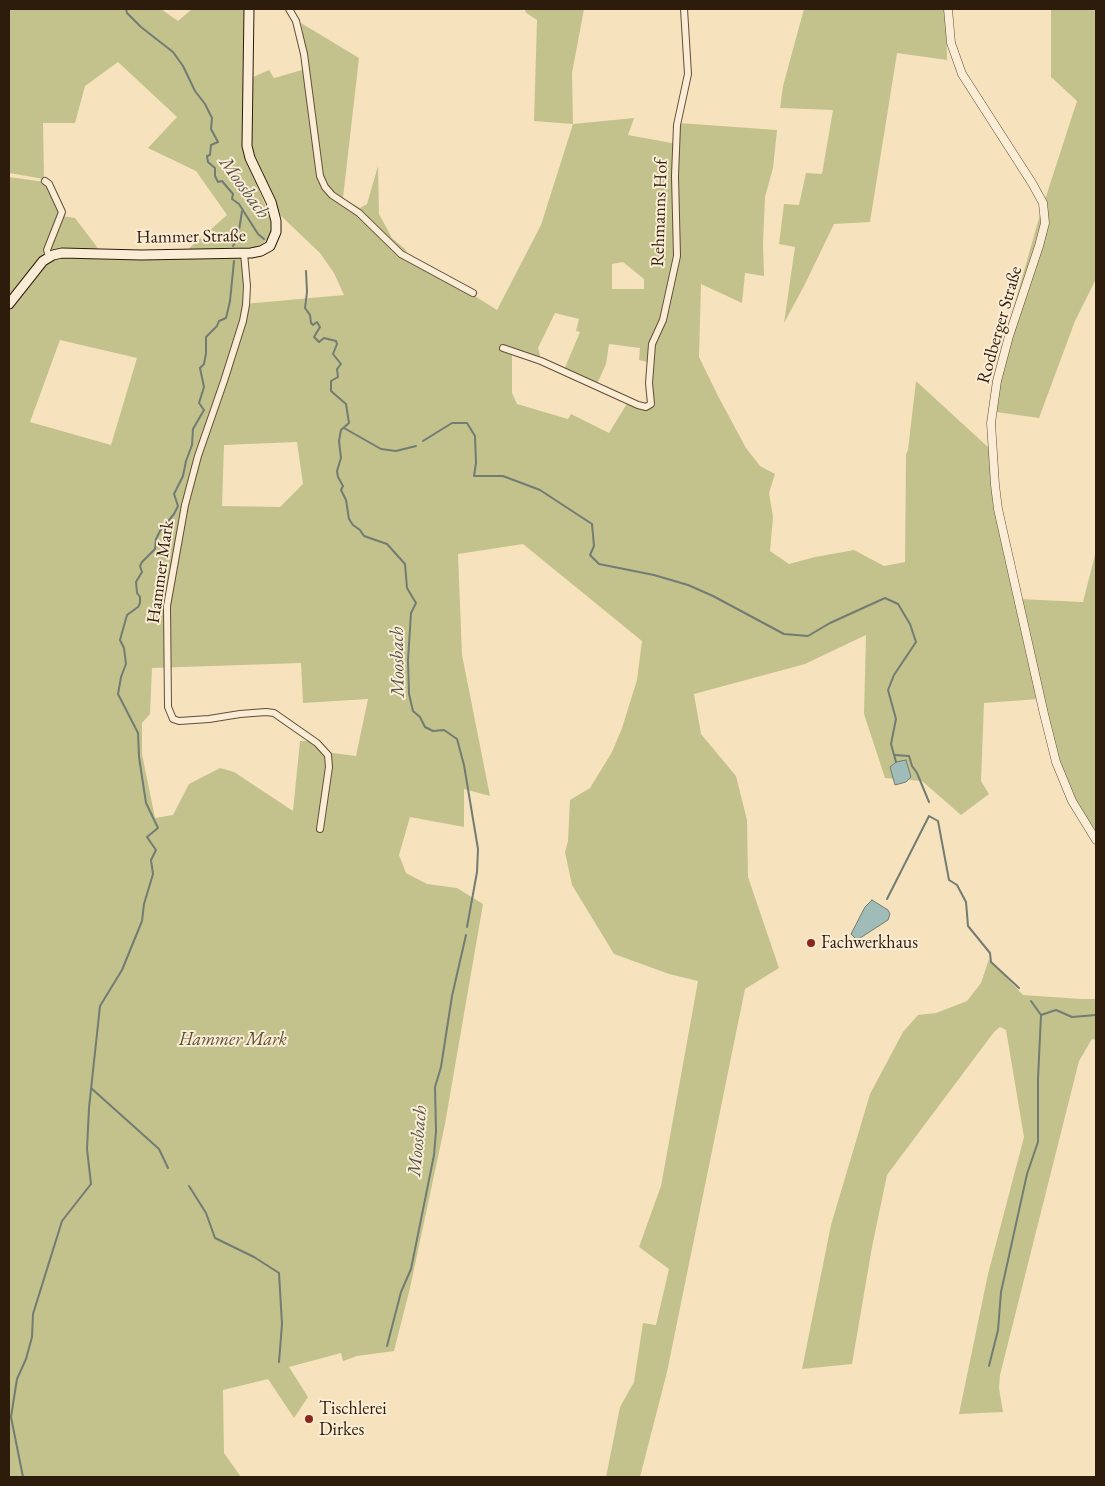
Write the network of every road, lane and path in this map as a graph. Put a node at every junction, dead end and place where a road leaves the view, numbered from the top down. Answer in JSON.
{"nodes":[{"id":1,"x":249,"y":9,"type":"edge"},
{"id":2,"x":289,"y":9,"type":"edge"},
{"id":3,"x":684,"y":9,"type":"edge"},
{"id":4,"x":948,"y":9,"type":"edge"},
{"id":5,"x":45,"y":181,"type":"dead end"},
{"id":6,"x":244,"y":253,"type":"junction"},
{"id":7,"x":49,"y":257,"type":"junction"},
{"id":8,"x":473,"y":293,"type":"dead end"},
{"id":9,"x":9,"y":304,"type":"edge"},
{"id":10,"x":503,"y":348,"type":"dead end"},
{"id":11,"x":320,"y":829,"type":"dead end"},
{"id":12,"x":1096,"y":840,"type":"edge"}],
"edges":[{"from":1,"to":6,"type":"main road","name":"Hammer Straße"},
{"from":2,"to":8,"type":"street"},
{"from":3,"to":10,"type":"street","name":"Rehmanns Hof"},
{"from":4,"to":12,"type":"street","name":"Rodberger Straße"},
{"from":5,"to":7,"type":"street"},
{"from":6,"to":7,"type":"main road","name":"Hammer Straße"},
{"from":6,"to":11,"type":"street","name":"Hammer Mark"},
{"from":7,"to":9,"type":"main road"}]}
